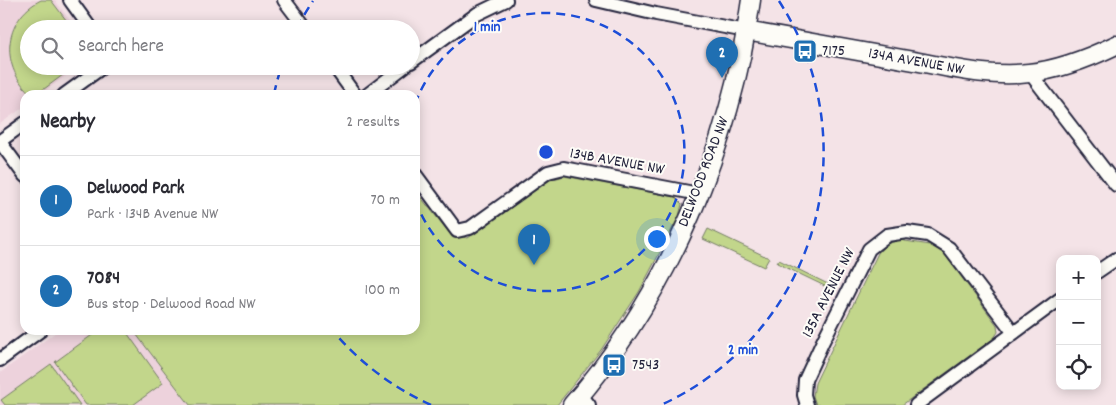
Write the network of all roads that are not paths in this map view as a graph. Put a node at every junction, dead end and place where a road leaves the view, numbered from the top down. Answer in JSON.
{"nodes":[{"id":1,"x":70,"y":0,"type":"edge"},
{"id":2,"x":284,"y":0,"type":"edge"},
{"id":3,"x":506,"y":0,"type":"edge"},
{"id":4,"x":596,"y":0,"type":"edge"},
{"id":5,"x":751,"y":0,"type":"edge"},
{"id":6,"x":84,"y":20,"type":"edge"},
{"id":7,"x":299,"y":20,"type":"edge"},
{"id":8,"x":746,"y":31,"type":"junction"},
{"id":9,"x":1116,"y":45,"type":"edge"},
{"id":10,"x":420,"y":55,"type":"edge"},
{"id":11,"x":1030,"y":73,"type":"junction"},
{"id":12,"x":92,"y":75,"type":"edge"},
{"id":13,"x":341,"y":75,"type":"edge"},
{"id":14,"x":394,"y":75,"type":"edge"},
{"id":15,"x":71,"y":90,"type":"edge"},
{"id":16,"x":352,"y":90,"type":"edge"},
{"id":17,"x":374,"y":90,"type":"edge"},
{"id":18,"x":20,"y":127,"type":"edge"},
{"id":19,"x":0,"y":142,"type":"edge"},
{"id":20,"x":20,"y":169,"type":"edge"},
{"id":21,"x":420,"y":181,"type":"edge"},
{"id":22,"x":1116,"y":185,"type":"edge"},
{"id":23,"x":699,"y":194,"type":"junction"},
{"id":24,"x":1116,"y":259,"type":"edge"},
{"id":25,"x":1101,"y":269,"type":"edge"},
{"id":26,"x":1056,"y":303,"type":"edge"},
{"id":27,"x":1014,"y":332,"type":"junction"},
{"id":28,"x":34,"y":335,"type":"edge"},
{"id":29,"x":0,"y":360,"type":"edge"},
{"id":30,"x":806,"y":400,"type":"edge"},
{"id":31,"x":581,"y":402,"type":"edge"},
{"id":32,"x":916,"y":405,"type":"edge"}],
"edges":[{"from":1,"to":6,"type":"street"},
{"from":2,"to":7,"type":"street"},
{"from":3,"to":10,"type":"street"},
{"from":4,"to":8,"type":"street","name":"134A AVENUE NW"},
{"from":5,"to":8,"type":"street","name":"DELWOOD ROAD NW"},
{"from":8,"to":11,"type":"street","name":"134A AVENUE NW"},
{"from":8,"to":23,"type":"street","name":"DELWOOD ROAD NW"},
{"from":9,"to":11,"type":"street","name":"134A AVENUE NW"},
{"from":11,"to":22,"type":"street"},
{"from":12,"to":15,"type":"street"},
{"from":13,"to":16,"type":"street"},
{"from":14,"to":17,"type":"street"},
{"from":18,"to":19,"type":"street"},
{"from":19,"to":20,"type":"street"},
{"from":21,"to":23,"type":"street","name":"134B AVENUE NW"},
{"from":23,"to":31,"type":"street","name":"DELWOOD ROAD NW"},
{"from":24,"to":25,"type":"street"},
{"from":26,"to":27,"type":"street"},
{"from":27,"to":30,"type":"street","name":"135A AVENUE NW"},
{"from":27,"to":32,"type":"street"},
{"from":28,"to":29,"type":"street"}]}
